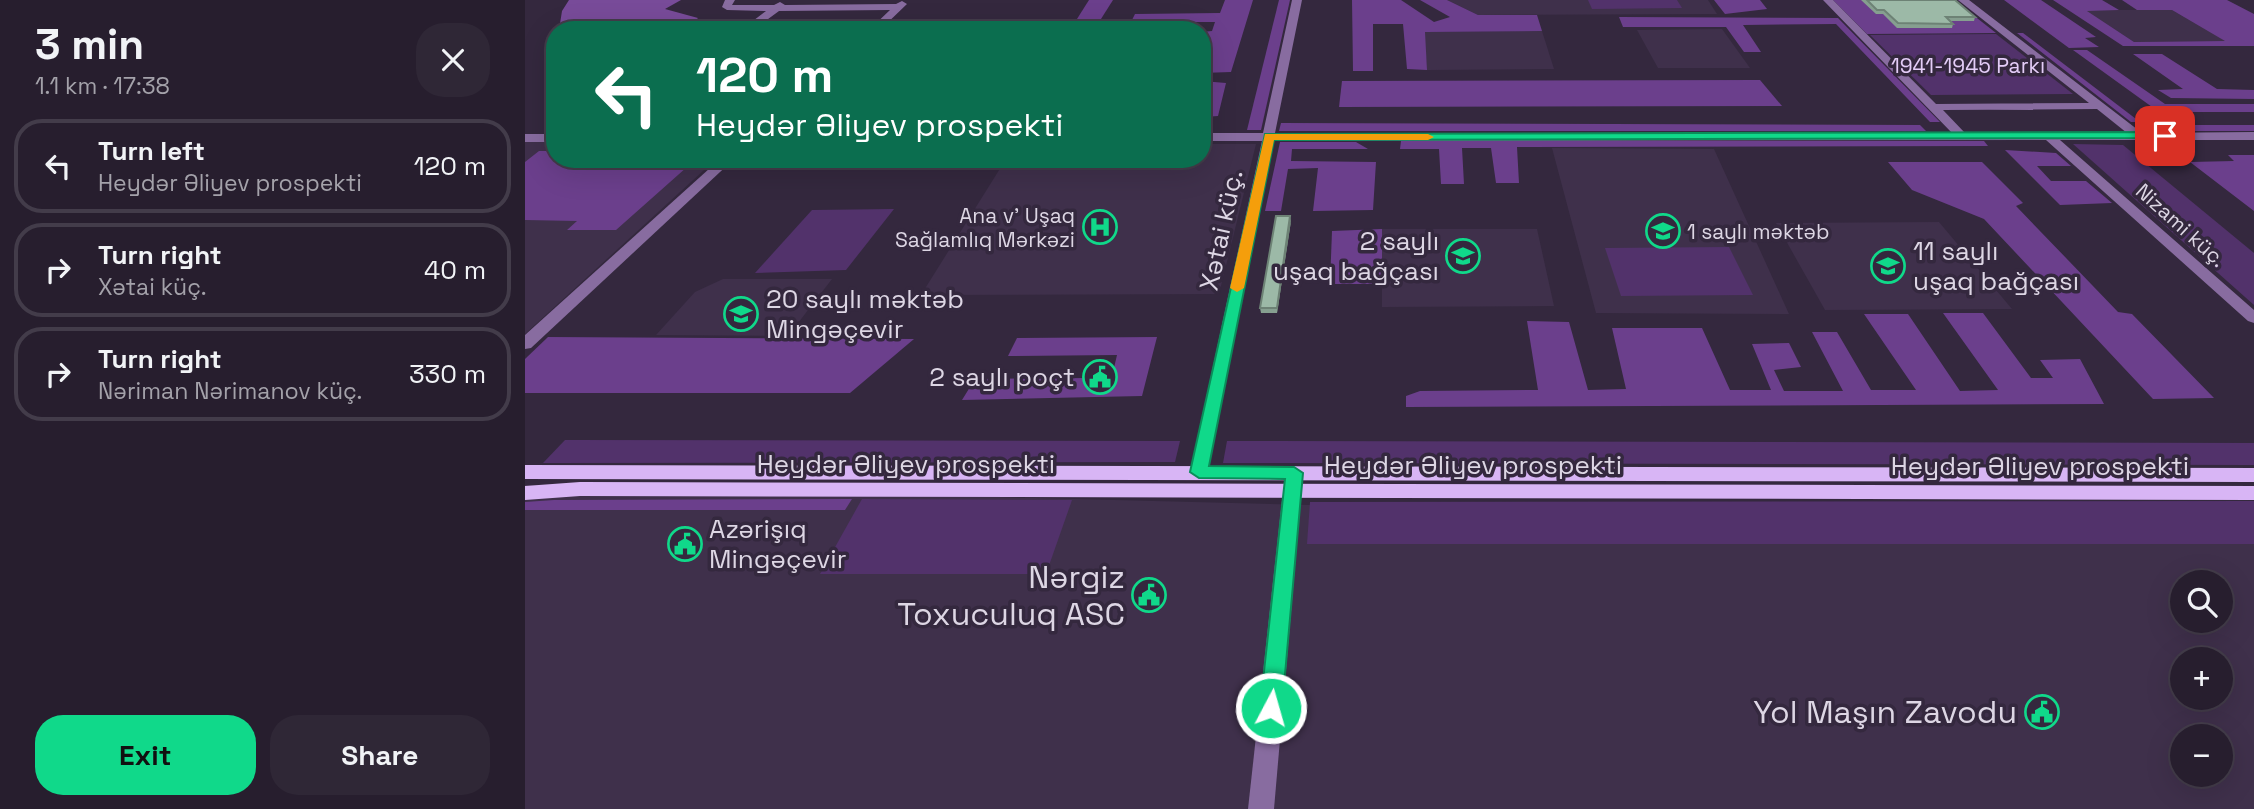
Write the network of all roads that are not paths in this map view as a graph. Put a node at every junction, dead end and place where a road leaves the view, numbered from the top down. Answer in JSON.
{"nodes":[{"id":1,"x":730,"y":0,"type":"edge"},
{"id":2,"x":787,"y":0,"type":"edge"},
{"id":3,"x":1297,"y":0,"type":"edge"},
{"id":4,"x":1828,"y":0,"type":"edge"},
{"id":5,"x":1963,"y":0,"type":"edge"},
{"id":6,"x":903,"y":3,"type":"edge"},
{"id":7,"x":777,"y":7,"type":"junction"},
{"id":8,"x":758,"y":21,"type":"edge"},
{"id":9,"x":884,"y":21,"type":"edge"},
{"id":10,"x":2101,"y":106,"type":"junction"},
{"id":11,"x":1933,"y":107,"type":"junction"},
{"id":12,"x":1962,"y":136,"type":"junction"},
{"id":13,"x":2049,"y":136,"type":"junction"},
{"id":14,"x":2139,"y":136,"type":"junction"},
{"id":15,"x":2254,"y":136,"type":"edge"},
{"id":16,"x":1211,"y":137,"type":"edge"},
{"id":17,"x":1269,"y":137,"type":"junction"},
{"id":18,"x":525,"y":138,"type":"edge"},
{"id":19,"x":546,"y":138,"type":"edge"},
{"id":20,"x":718,"y":168,"type":"edge"},
{"id":21,"x":2254,"y":318,"type":"edge"},
{"id":22,"x":525,"y":344,"type":"edge"},
{"id":23,"x":525,"y":472,"type":"edge"},
{"id":24,"x":1199,"y":472,"type":"junction"},
{"id":25,"x":2254,"y":475,"type":"edge"},
{"id":26,"x":1293,"y":482,"type":"junction"},
{"id":27,"x":525,"y":493,"type":"edge"},
{"id":28,"x":2254,"y":493,"type":"edge"},
{"id":29,"x":1261,"y":809,"type":"edge"}],
"edges":[{"from":1,"to":7,"type":"street"},
{"from":2,"to":7,"type":"street"},
{"from":3,"to":17,"type":"street","name":"Xətai küç."},
{"from":4,"to":11,"type":"street"},
{"from":5,"to":10,"type":"street"},
{"from":6,"to":7,"type":"street"},
{"from":6,"to":9,"type":"street"},
{"from":7,"to":8,"type":"street"},
{"from":10,"to":11,"type":"street"},
{"from":10,"to":14,"type":"street"},
{"from":11,"to":12,"type":"street"},
{"from":12,"to":13,"type":"street"},
{"from":12,"to":17,"type":"street"},
{"from":13,"to":14,"type":"street"},
{"from":13,"to":21,"type":"street","name":"Nizami küç."},
{"from":14,"to":15,"type":"street"},
{"from":16,"to":17,"type":"street"},
{"from":17,"to":24,"type":"street","name":"Xətai küç."},
{"from":18,"to":19,"type":"street"},
{"from":20,"to":22,"type":"street"},
{"from":23,"to":24,"type":"main road","name":"Heydər Əliyev prospekti"},
{"from":24,"to":26,"type":"main road","name":"Heydər Əliyev prospekti"},
{"from":25,"to":26,"type":"main road","name":"Heydər Əliyev prospekti"},
{"from":26,"to":27,"type":"main road","name":"Heydər Əliyev prospekti"},
{"from":26,"to":28,"type":"main road","name":"Heydər Əliyev prospekti"},
{"from":26,"to":29,"type":"street"}]}
